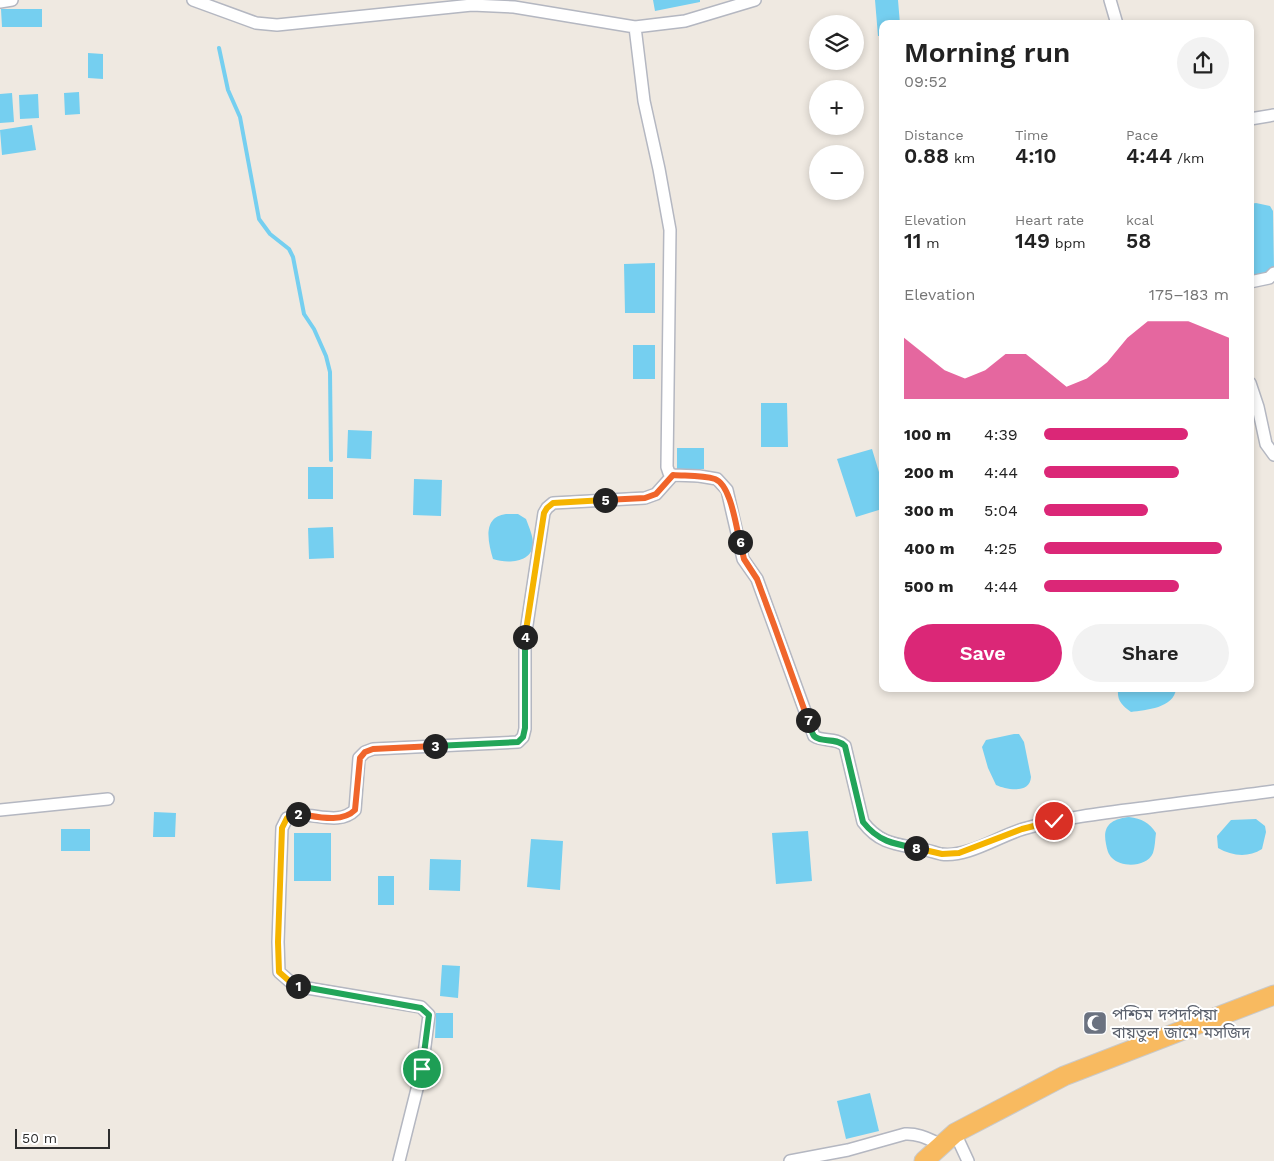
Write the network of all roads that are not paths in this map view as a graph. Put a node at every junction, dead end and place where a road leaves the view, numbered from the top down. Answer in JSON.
{"nodes":[{"id":1,"x":12,"y":0,"type":"edge"},
{"id":2,"x":193,"y":0,"type":"edge"},
{"id":3,"x":755,"y":0,"type":"edge"},
{"id":4,"x":1110,"y":0,"type":"edge"},
{"id":5,"x":0,"y":2,"type":"edge"},
{"id":6,"x":1115,"y":20,"type":"edge"},
{"id":7,"x":635,"y":27,"type":"junction"},
{"id":8,"x":1274,"y":115,"type":"edge"},
{"id":9,"x":1254,"y":118,"type":"edge"},
{"id":10,"x":1274,"y":273,"type":"edge"},
{"id":11,"x":1254,"y":281,"type":"edge"},
{"id":12,"x":1254,"y":395,"type":"edge"},
{"id":13,"x":1274,"y":456,"type":"edge"},
{"id":14,"x":673,"y":475,"type":"junction"},
{"id":15,"x":1274,"y":791,"type":"edge"},
{"id":16,"x":108,"y":800,"type":"dead end"},
{"id":17,"x":0,"y":810,"type":"edge"},
{"id":18,"x":1274,"y":995,"type":"edge"},
{"id":19,"x":949,"y":1139,"type":"junction"},
{"id":20,"x":399,"y":1161,"type":"edge"},
{"id":21,"x":790,"y":1161,"type":"edge"},
{"id":22,"x":924,"y":1161,"type":"edge"},
{"id":23,"x":968,"y":1161,"type":"edge"}],
"edges":[{"from":1,"to":5,"type":"street"},
{"from":2,"to":7,"type":"street"},
{"from":3,"to":7,"type":"street"},
{"from":4,"to":6,"type":"street"},
{"from":7,"to":14,"type":"street"},
{"from":8,"to":9,"type":"street"},
{"from":10,"to":11,"type":"street"},
{"from":12,"to":13,"type":"street"},
{"from":14,"to":15,"type":"street"},
{"from":14,"to":20,"type":"street"},
{"from":16,"to":17,"type":"street"},
{"from":18,"to":19,"type":"highway"},
{"from":19,"to":21,"type":"street"},
{"from":19,"to":22,"type":"highway"},
{"from":19,"to":23,"type":"street"}]}
